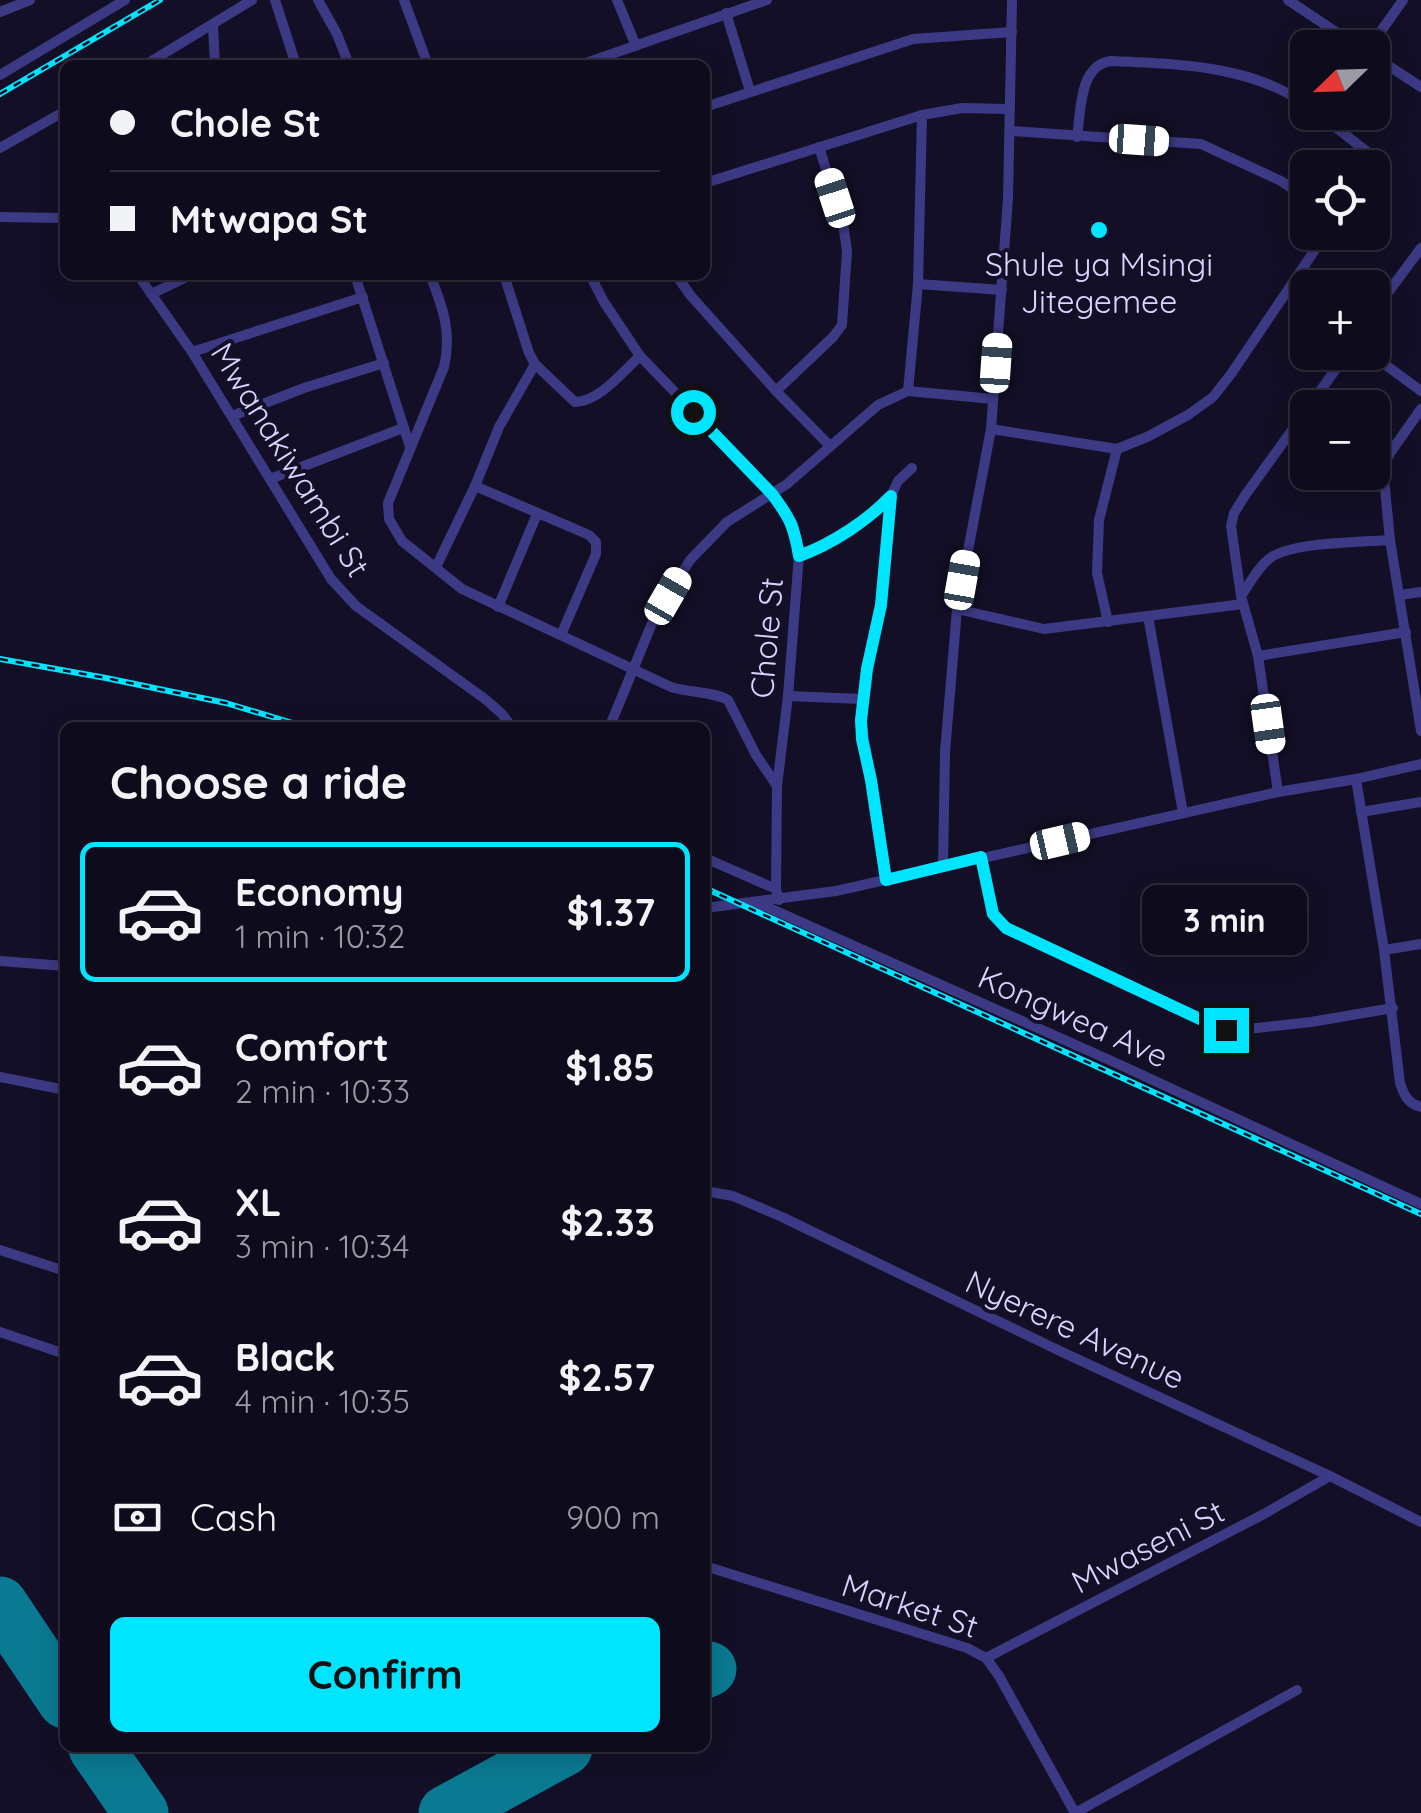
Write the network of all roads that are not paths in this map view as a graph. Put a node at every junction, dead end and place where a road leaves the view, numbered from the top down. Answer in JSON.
{"nodes":[{"id":1,"x":30,"y":0,"type":"edge"},
{"id":2,"x":125,"y":0,"type":"edge"},
{"id":3,"x":252,"y":0,"type":"edge"},
{"id":4,"x":275,"y":0,"type":"edge"},
{"id":5,"x":318,"y":0,"type":"edge"},
{"id":6,"x":404,"y":0,"type":"edge"},
{"id":7,"x":617,"y":0,"type":"edge"},
{"id":8,"x":767,"y":0,"type":"edge"},
{"id":9,"x":1012,"y":0,"type":"edge"},
{"id":10,"x":1288,"y":0,"type":"edge"},
{"id":11,"x":1402,"y":0,"type":"edge"},
{"id":12,"x":748,"y":2,"type":"edge"},
{"id":13,"x":0,"y":12,"type":"edge"},
{"id":14,"x":726,"y":13,"type":"junction"},
{"id":15,"x":213,"y":26,"type":"junction"},
{"id":16,"x":1332,"y":30,"type":"edge"},
{"id":17,"x":1381,"y":30,"type":"edge"},
{"id":18,"x":1012,"y":32,"type":"junction"},
{"id":19,"x":636,"y":46,"type":"junction"},
{"id":20,"x":154,"y":60,"type":"edge"},
{"id":21,"x":214,"y":60,"type":"edge"},
{"id":22,"x":294,"y":60,"type":"edge"},
{"id":23,"x":348,"y":60,"type":"edge"},
{"id":24,"x":426,"y":60,"type":"edge"},
{"id":25,"x":603,"y":60,"type":"edge"},
{"id":26,"x":1390,"y":67,"type":"edge"},
{"id":27,"x":0,"y":75,"type":"edge"},
{"id":28,"x":1421,"y":86,"type":"edge"},
{"id":29,"x":750,"y":91,"type":"junction"},
{"id":30,"x":1290,"y":94,"type":"edge"},
{"id":31,"x":710,"y":105,"type":"edge"},
{"id":32,"x":1008,"y":109,"type":"junction"},
{"id":33,"x":60,"y":114,"type":"edge"},
{"id":34,"x":922,"y":114,"type":"junction"},
{"id":35,"x":1339,"y":130,"type":"edge"},
{"id":36,"x":1010,"y":131,"type":"junction"},
{"id":37,"x":1078,"y":136,"type":"junction"},
{"id":38,"x":819,"y":147,"type":"junction"},
{"id":39,"x":0,"y":148,"type":"edge"},
{"id":40,"x":1365,"y":150,"type":"edge"},
{"id":41,"x":710,"y":181,"type":"edge"},
{"id":42,"x":1290,"y":187,"type":"edge"},
{"id":43,"x":0,"y":217,"type":"edge"},
{"id":44,"x":60,"y":219,"type":"edge"},
{"id":45,"x":1421,"y":248,"type":"edge"},
{"id":46,"x":141,"y":280,"type":"edge"},
{"id":47,"x":180,"y":280,"type":"edge"},
{"id":48,"x":356,"y":280,"type":"edge"},
{"id":49,"x":432,"y":280,"type":"edge"},
{"id":50,"x":506,"y":280,"type":"edge"},
{"id":51,"x":593,"y":280,"type":"edge"},
{"id":52,"x":680,"y":280,"type":"edge"},
{"id":53,"x":918,"y":284,"type":"junction"},
{"id":54,"x":1290,"y":289,"type":"edge"},
{"id":55,"x":1002,"y":290,"type":"junction"},
{"id":56,"x":1390,"y":290,"type":"edge"},
{"id":57,"x":151,"y":294,"type":"junction"},
{"id":58,"x":362,"y":297,"type":"junction"},
{"id":59,"x":192,"y":352,"type":"junction"},
{"id":60,"x":640,"y":356,"type":"junction"},
{"id":61,"x":384,"y":363,"type":"junction"},
{"id":62,"x":535,"y":364,"type":"junction"},
{"id":63,"x":1390,"y":368,"type":"edge"},
{"id":64,"x":908,"y":391,"type":"junction"},
{"id":65,"x":1421,"y":391,"type":"edge"},
{"id":66,"x":776,"y":392,"type":"junction"},
{"id":67,"x":993,"y":399,"type":"junction"},
{"id":68,"x":1421,"y":409,"type":"edge"},
{"id":69,"x":232,"y":416,"type":"junction"},
{"id":70,"x":403,"y":428,"type":"junction"},
{"id":71,"x":992,"y":428,"type":"junction"},
{"id":72,"x":1290,"y":434,"type":"edge"},
{"id":73,"x":830,"y":446,"type":"junction"},
{"id":74,"x":410,"y":448,"type":"junction"},
{"id":75,"x":1117,"y":449,"type":"junction"},
{"id":76,"x":912,"y":468,"type":"dead end"},
{"id":77,"x":270,"y":479,"type":"junction"},
{"id":78,"x":475,"y":486,"type":"junction"},
{"id":79,"x":772,"y":494,"type":"junction"},
{"id":80,"x":891,"y":496,"type":"junction"},
{"id":81,"x":537,"y":514,"type":"junction"},
{"id":82,"x":1390,"y":540,"type":"junction"},
{"id":83,"x":799,"y":556,"type":"junction"},
{"id":84,"x":436,"y":567,"type":"junction"},
{"id":85,"x":1421,"y":592,"type":"edge"},
{"id":86,"x":1400,"y":596,"type":"junction"},
{"id":87,"x":1242,"y":600,"type":"junction"},
{"id":88,"x":498,"y":607,"type":"junction"},
{"id":89,"x":957,"y":609,"type":"junction"},
{"id":90,"x":1148,"y":616,"type":"junction"},
{"id":91,"x":1108,"y":622,"type":"junction"},
{"id":92,"x":1406,"y":632,"type":"junction"},
{"id":93,"x":562,"y":635,"type":"junction"},
{"id":94,"x":1258,"y":656,"type":"junction"},
{"id":95,"x":632,"y":668,"type":"junction"},
{"id":96,"x":1417,"y":676,"type":"edge"},
{"id":97,"x":788,"y":696,"type":"junction"},
{"id":98,"x":862,"y":698,"type":"junction"},
{"id":99,"x":508,"y":722,"type":"edge"},
{"id":100,"x":611,"y":722,"type":"edge"},
{"id":101,"x":1421,"y":731,"type":"edge"},
{"id":102,"x":1421,"y":764,"type":"edge"},
{"id":103,"x":1356,"y":779,"type":"junction"},
{"id":104,"x":777,"y":786,"type":"junction"},
{"id":105,"x":1278,"y":792,"type":"junction"},
{"id":106,"x":1421,"y":802,"type":"edge"},
{"id":107,"x":1184,"y":812,"type":"junction"},
{"id":108,"x":1362,"y":812,"type":"junction"},
{"id":109,"x":981,"y":857,"type":"junction"},
{"id":110,"x":710,"y":860,"type":"edge"},
{"id":111,"x":943,"y":866,"type":"junction"},
{"id":112,"x":886,"y":880,"type":"junction"},
{"id":113,"x":778,"y":894,"type":"junction"},
{"id":114,"x":758,"y":903,"type":"junction"},
{"id":115,"x":710,"y":908,"type":"edge"},
{"id":116,"x":1421,"y":944,"type":"edge"},
{"id":117,"x":1384,"y":950,"type":"junction"},
{"id":118,"x":0,"y":961,"type":"edge"},
{"id":119,"x":60,"y":966,"type":"edge"},
{"id":120,"x":1392,"y":1008,"type":"junction"},
{"id":121,"x":0,"y":1076,"type":"edge"},
{"id":122,"x":60,"y":1089,"type":"edge"},
{"id":123,"x":1421,"y":1107,"type":"edge"},
{"id":124,"x":710,"y":1192,"type":"edge"},
{"id":125,"x":1421,"y":1204,"type":"edge"},
{"id":126,"x":0,"y":1250,"type":"edge"},
{"id":127,"x":60,"y":1270,"type":"edge"},
{"id":128,"x":0,"y":1332,"type":"edge"},
{"id":129,"x":60,"y":1352,"type":"edge"},
{"id":130,"x":1330,"y":1476,"type":"junction"},
{"id":131,"x":1421,"y":1522,"type":"edge"},
{"id":132,"x":710,"y":1568,"type":"edge"},
{"id":133,"x":986,"y":1658,"type":"junction"},
{"id":134,"x":1297,"y":1690,"type":"dead end"},
{"id":135,"x":1075,"y":1813,"type":"edge"}],
"edges":[{"from":1,"to":13,"type":"street"},
{"from":2,"to":27,"type":"street"},
{"from":3,"to":15,"type":"street"},
{"from":4,"to":22,"type":"street"},
{"from":5,"to":23,"type":"street"},
{"from":6,"to":24,"type":"street"},
{"from":7,"to":19,"type":"street"},
{"from":8,"to":12,"type":"street"},
{"from":9,"to":18,"type":"street"},
{"from":10,"to":16,"type":"street"},
{"from":11,"to":17,"type":"street"},
{"from":12,"to":14,"type":"street"},
{"from":14,"to":19,"type":"street"},
{"from":14,"to":29,"type":"street"},
{"from":15,"to":20,"type":"street"},
{"from":15,"to":21,"type":"street"},
{"from":18,"to":29,"type":"street"},
{"from":18,"to":32,"type":"street"},
{"from":19,"to":25,"type":"street"},
{"from":26,"to":28,"type":"street"},
{"from":29,"to":31,"type":"street"},
{"from":30,"to":37,"type":"street"},
{"from":32,"to":34,"type":"street"},
{"from":32,"to":36,"type":"street"},
{"from":33,"to":39,"type":"street"},
{"from":34,"to":38,"type":"street"},
{"from":34,"to":53,"type":"street"},
{"from":35,"to":40,"type":"street"},
{"from":36,"to":37,"type":"street"},
{"from":36,"to":55,"type":"street"},
{"from":37,"to":42,"type":"street"},
{"from":38,"to":41,"type":"street"},
{"from":38,"to":66,"type":"street"},
{"from":43,"to":44,"type":"street"},
{"from":45,"to":56,"type":"street"},
{"from":46,"to":57,"type":"street","name":"Mwanakiwambi St"},
{"from":47,"to":57,"type":"street"},
{"from":48,"to":58,"type":"street"},
{"from":49,"to":74,"type":"street"},
{"from":50,"to":62,"type":"street"},
{"from":51,"to":60,"type":"street","name":"Chole St"},
{"from":52,"to":66,"type":"street"},
{"from":53,"to":55,"type":"street"},
{"from":53,"to":64,"type":"street"},
{"from":54,"to":75,"type":"street"},
{"from":55,"to":67,"type":"street"},
{"from":57,"to":59,"type":"street","name":"Mwanakiwambi St"},
{"from":58,"to":59,"type":"street"},
{"from":58,"to":61,"type":"street"},
{"from":59,"to":69,"type":"street","name":"Mwanakiwambi St"},
{"from":60,"to":62,"type":"street"},
{"from":60,"to":79,"type":"street","name":"Chole St"},
{"from":61,"to":69,"type":"street"},
{"from":61,"to":70,"type":"street"},
{"from":62,"to":78,"type":"street"},
{"from":63,"to":65,"type":"street"},
{"from":64,"to":67,"type":"street"},
{"from":64,"to":73,"type":"street"},
{"from":66,"to":73,"type":"street"},
{"from":67,"to":71,"type":"street"},
{"from":68,"to":82,"type":"street"},
{"from":69,"to":77,"type":"street","name":"Mwanakiwambi St"},
{"from":70,"to":74,"type":"street"},
{"from":70,"to":77,"type":"street"},
{"from":71,"to":75,"type":"street"},
{"from":71,"to":89,"type":"street"},
{"from":72,"to":87,"type":"street"},
{"from":73,"to":79,"type":"street"},
{"from":74,"to":84,"type":"street"},
{"from":75,"to":91,"type":"street"},
{"from":76,"to":80,"type":"street"},
{"from":77,"to":99,"type":"street","name":"Mwanakiwambi St"},
{"from":78,"to":81,"type":"street"},
{"from":78,"to":84,"type":"street"},
{"from":79,"to":83,"type":"street","name":"Chole St"},
{"from":79,"to":95,"type":"street"},
{"from":80,"to":83,"type":"street"},
{"from":80,"to":98,"type":"street"},
{"from":81,"to":88,"type":"street"},
{"from":81,"to":93,"type":"street"},
{"from":82,"to":86,"type":"street"},
{"from":82,"to":87,"type":"street"},
{"from":83,"to":97,"type":"street","name":"Chole St"},
{"from":84,"to":88,"type":"street"},
{"from":85,"to":86,"type":"street"},
{"from":86,"to":92,"type":"street"},
{"from":87,"to":90,"type":"street"},
{"from":87,"to":94,"type":"street"},
{"from":88,"to":93,"type":"street"},
{"from":89,"to":91,"type":"street"},
{"from":89,"to":111,"type":"street"},
{"from":90,"to":91,"type":"street"},
{"from":90,"to":107,"type":"street"},
{"from":92,"to":94,"type":"street"},
{"from":92,"to":96,"type":"street"},
{"from":93,"to":95,"type":"street"},
{"from":94,"to":105,"type":"street"},
{"from":95,"to":100,"type":"street"},
{"from":95,"to":104,"type":"street"},
{"from":96,"to":101,"type":"street"},
{"from":97,"to":98,"type":"street"},
{"from":97,"to":104,"type":"street","name":"Chole St"},
{"from":98,"to":112,"type":"street"},
{"from":102,"to":103,"type":"street"},
{"from":103,"to":105,"type":"street"},
{"from":103,"to":108,"type":"street"},
{"from":104,"to":113,"type":"street","name":"Chole St"},
{"from":105,"to":107,"type":"street"},
{"from":106,"to":108,"type":"street"},
{"from":107,"to":109,"type":"street"},
{"from":108,"to":117,"type":"street"},
{"from":109,"to":111,"type":"street"},
{"from":109,"to":120,"type":"street"},
{"from":110,"to":113,"type":"street"},
{"from":111,"to":112,"type":"street"},
{"from":112,"to":113,"type":"street"},
{"from":113,"to":114,"type":"street"},
{"from":114,"to":115,"type":"street"},
{"from":114,"to":125,"type":"street","name":"Kongwea Ave"},
{"from":116,"to":117,"type":"street"},
{"from":117,"to":120,"type":"street"},
{"from":118,"to":119,"type":"street"},
{"from":120,"to":123,"type":"street"},
{"from":121,"to":122,"type":"street"},
{"from":124,"to":130,"type":"street","name":"Nyerere Avenue"},
{"from":126,"to":127,"type":"street"},
{"from":128,"to":129,"type":"street"},
{"from":130,"to":131,"type":"street","name":"Nyerere Avenue"},
{"from":130,"to":133,"type":"street","name":"Mwaseni St"},
{"from":132,"to":133,"type":"street","name":"Market St"},
{"from":133,"to":135,"type":"street","name":"Market St"},
{"from":134,"to":135,"type":"street"}]}
